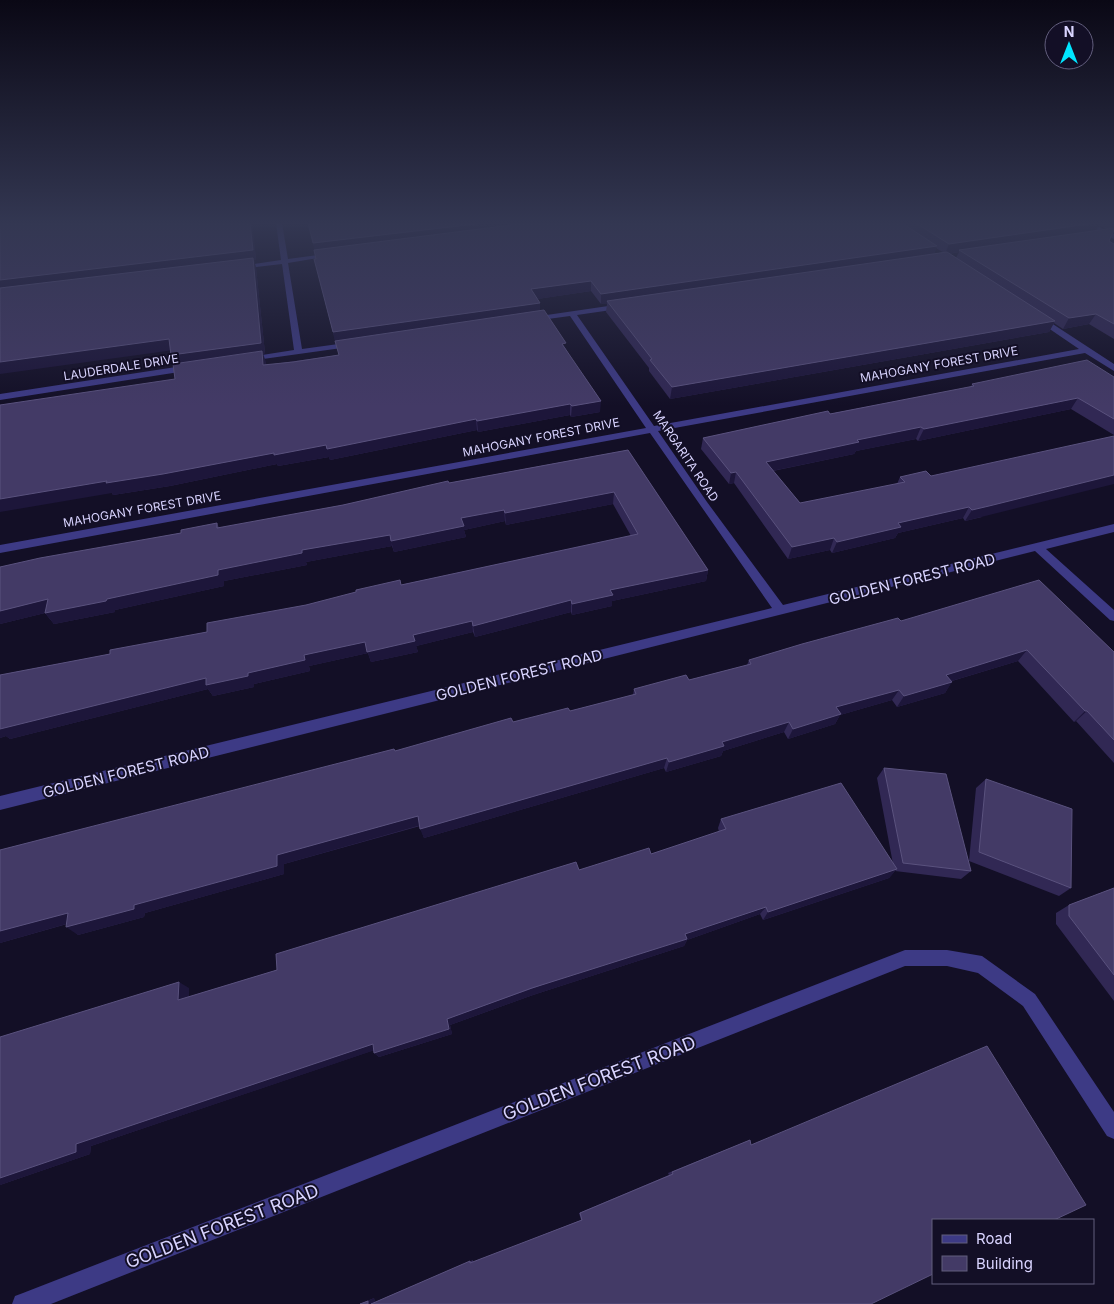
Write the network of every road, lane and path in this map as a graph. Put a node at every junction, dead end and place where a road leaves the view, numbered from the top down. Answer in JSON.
{"nodes":[{"id":1,"x":288,"y":284,"type":"edge"},
{"id":2,"x":632,"y":305,"type":"edge"},
{"id":3,"x":1030,"y":313,"type":"edge"},
{"id":4,"x":573,"y":314,"type":"junction"},
{"id":5,"x":524,"y":320,"type":"edge"},
{"id":6,"x":359,"y":344,"type":"edge"},
{"id":7,"x":1086,"y":350,"type":"junction"},
{"id":8,"x":298,"y":352,"type":"junction"},
{"id":9,"x":244,"y":360,"type":"edge"},
{"id":10,"x":197,"y":367,"type":"edge"},
{"id":11,"x":1114,"y":368,"type":"edge"},
{"id":12,"x":0,"y":398,"type":"edge"},
{"id":13,"x":652,"y":428,"type":"junction"},
{"id":14,"x":1114,"y":528,"type":"edge"},
{"id":15,"x":1038,"y":548,"type":"junction"},
{"id":16,"x":0,"y":549,"type":"edge"},
{"id":17,"x":782,"y":611,"type":"junction"},
{"id":18,"x":1114,"y":617,"type":"edge"},
{"id":19,"x":0,"y":804,"type":"edge"},
{"id":20,"x":1114,"y":1129,"type":"edge"},
{"id":21,"x":23,"y":1304,"type":"edge"}],
"edges":[{"from":1,"to":8,"type":"street"},
{"from":2,"to":4,"type":"street"},
{"from":3,"to":7,"type":"street"},
{"from":4,"to":5,"type":"street"},
{"from":4,"to":13,"type":"street","name":"MARGARITA ROAD"},
{"from":6,"to":8,"type":"street"},
{"from":7,"to":11,"type":"street"},
{"from":7,"to":13,"type":"street","name":"MAHOGANY FOREST DRIVE"},
{"from":8,"to":9,"type":"street"},
{"from":10,"to":12,"type":"street","name":"LAUDERDALE DRIVE"},
{"from":13,"to":16,"type":"street","name":"MAHOGANY FOREST DRIVE"},
{"from":13,"to":17,"type":"street","name":"MARGARITA ROAD"},
{"from":14,"to":15,"type":"street","name":"GOLDEN FOREST ROAD"},
{"from":15,"to":17,"type":"street","name":"GOLDEN FOREST ROAD"},
{"from":15,"to":18,"type":"street"},
{"from":17,"to":19,"type":"street","name":"GOLDEN FOREST ROAD"},
{"from":20,"to":21,"type":"street","name":"GOLDEN FOREST ROAD"}]}
